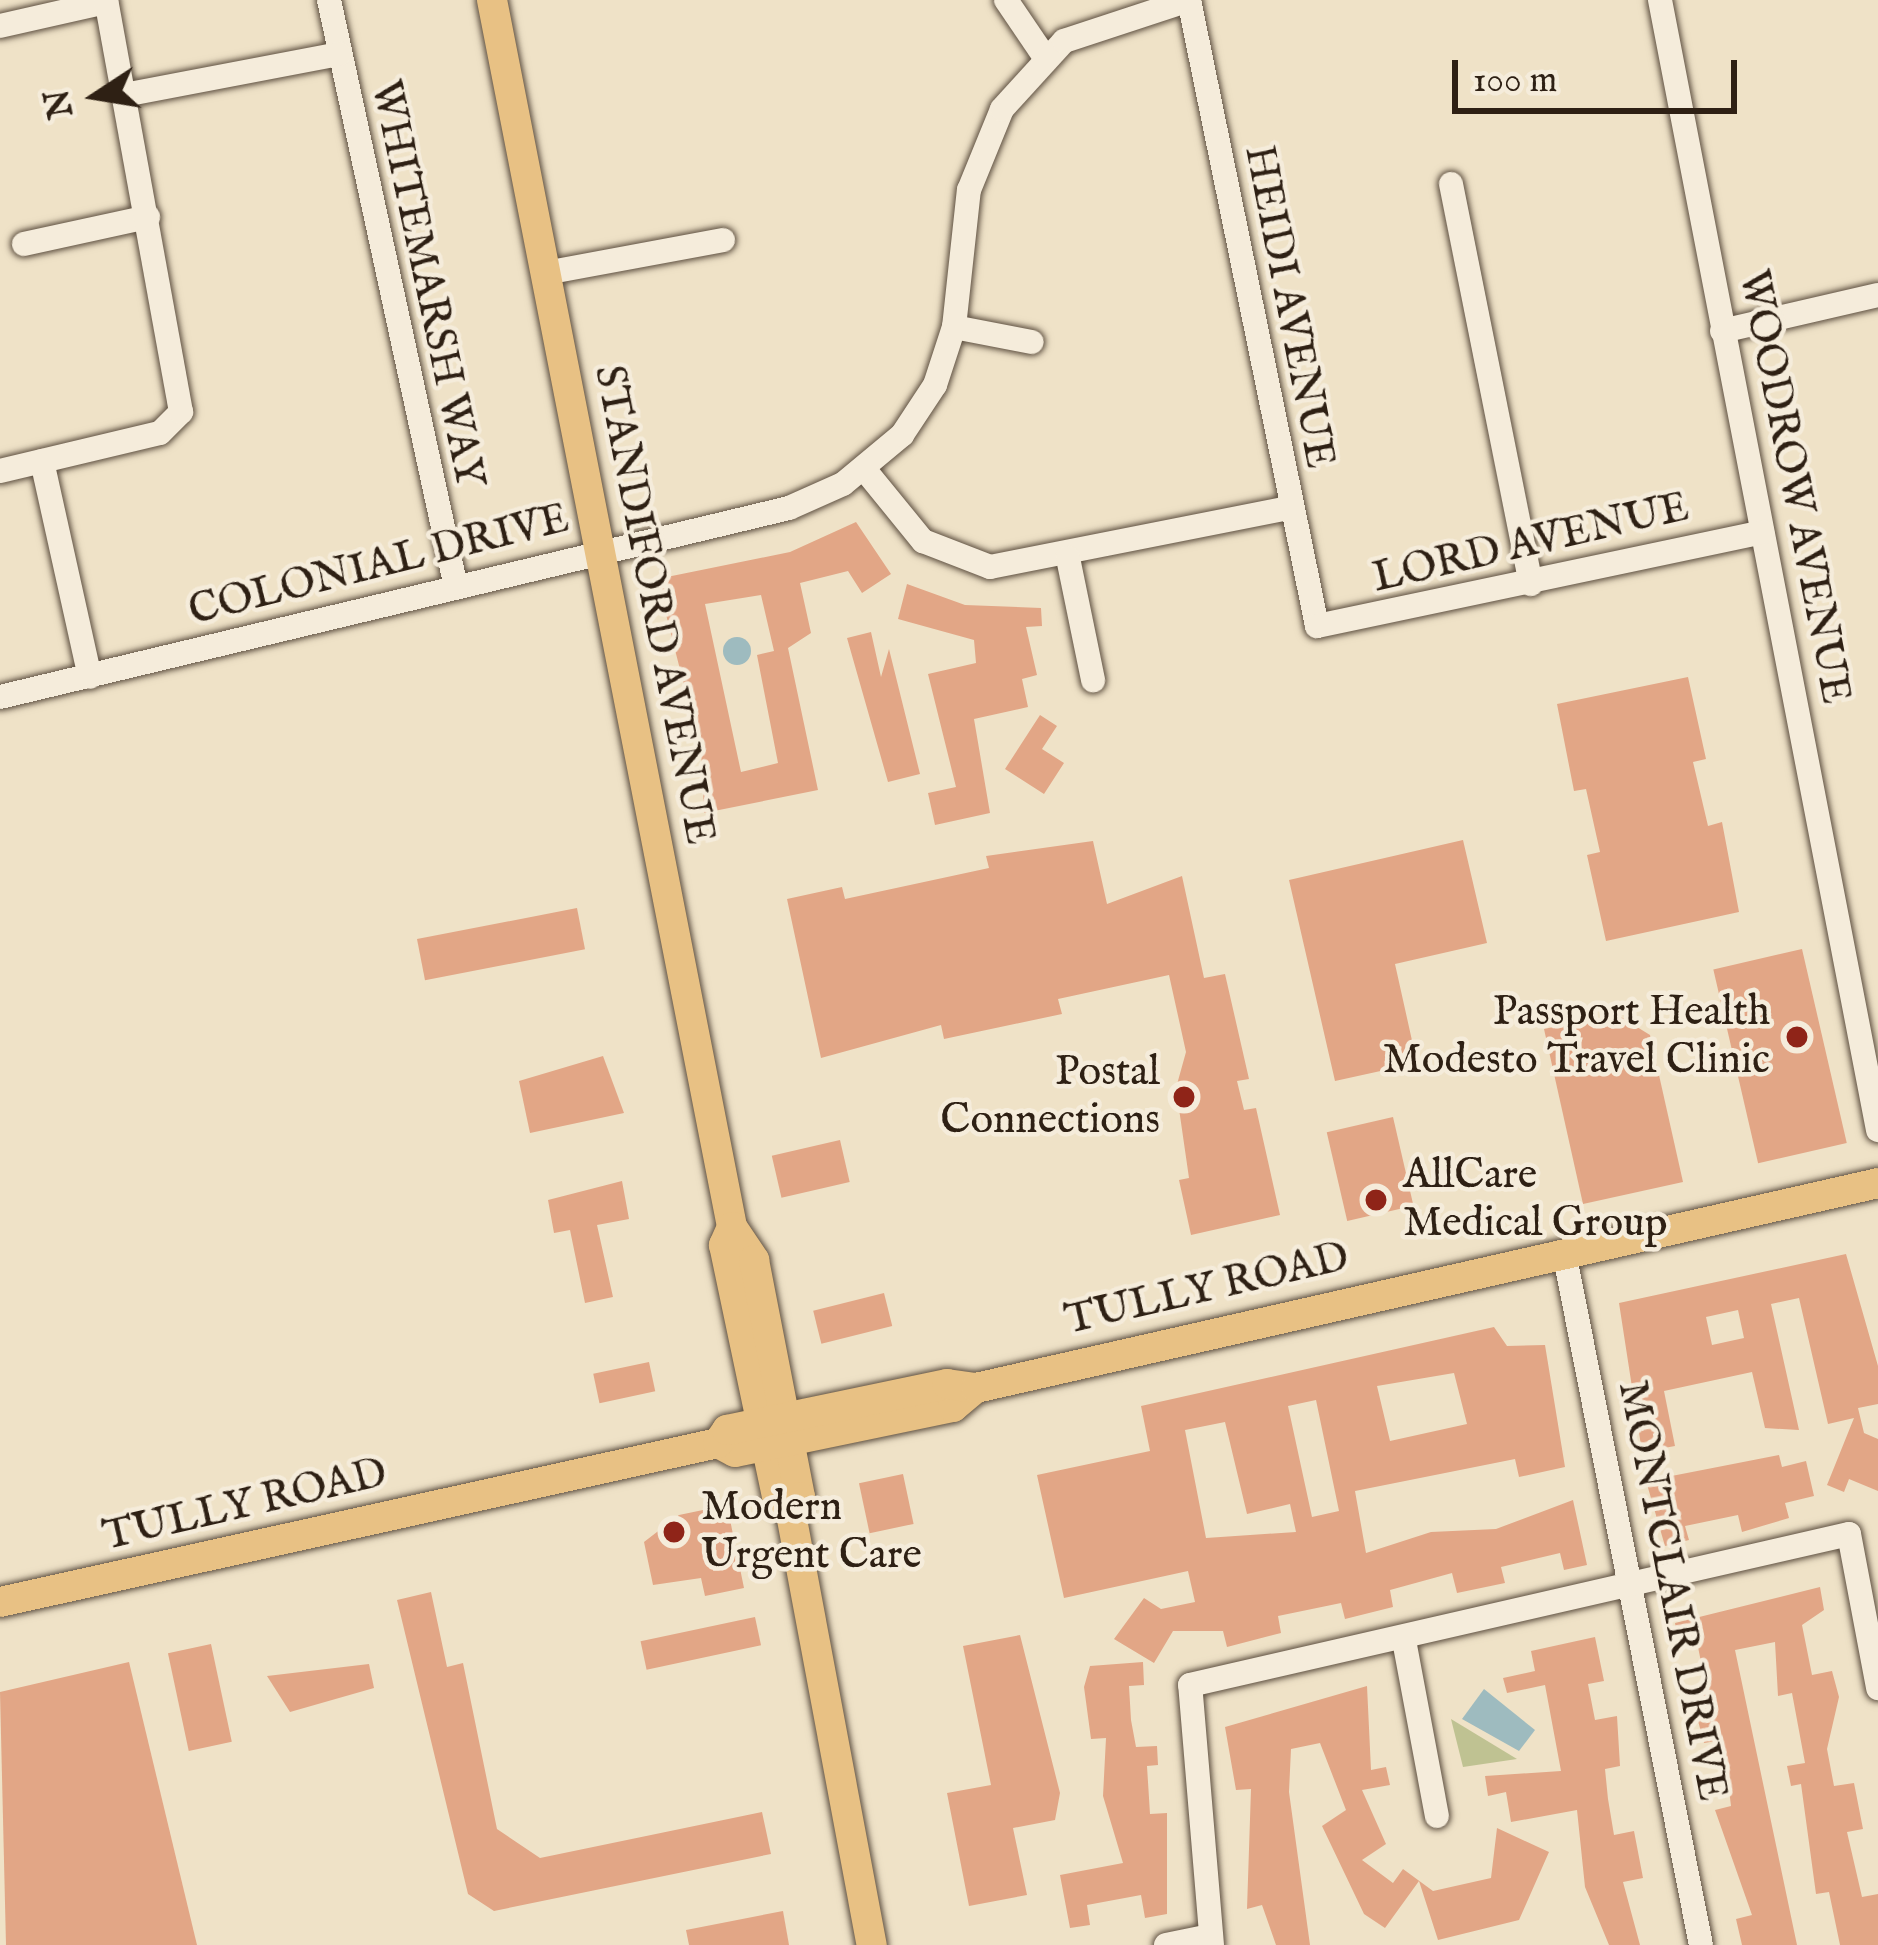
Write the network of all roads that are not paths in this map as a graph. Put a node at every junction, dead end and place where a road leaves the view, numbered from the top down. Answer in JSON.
{"nodes":[{"id":1,"x":329,"y":0,"type":"edge"},
{"id":2,"x":492,"y":0,"type":"edge"},
{"id":3,"x":1006,"y":0,"type":"edge"},
{"id":4,"x":1189,"y":0,"type":"edge"},
{"id":5,"x":1660,"y":0,"type":"edge"},
{"id":6,"x":106,"y":1,"type":"edge"},
{"id":7,"x":0,"y":26,"type":"edge"},
{"id":8,"x":339,"y":54,"type":"junction"},
{"id":9,"x":1044,"y":56,"type":"junction"},
{"id":10,"x":124,"y":95,"type":"junction"},
{"id":11,"x":1451,"y":184,"type":"dead end"},
{"id":12,"x":148,"y":217,"type":"junction"},
{"id":13,"x":723,"y":240,"type":"dead end"},
{"id":14,"x":24,"y":244,"type":"dead end"},
{"id":15,"x":545,"y":273,"type":"junction"},
{"id":16,"x":1878,"y":295,"type":"edge"},
{"id":17,"x":954,"y":327,"type":"junction"},
{"id":18,"x":1722,"y":331,"type":"junction"},
{"id":19,"x":1032,"y":341,"type":"dead end"},
{"id":20,"x":42,"y":461,"type":"junction"},
{"id":21,"x":865,"y":470,"type":"junction"},
{"id":22,"x":0,"y":471,"type":"edge"},
{"id":23,"x":1286,"y":508,"type":"junction"},
{"id":24,"x":1762,"y":532,"type":"junction"},
{"id":25,"x":599,"y":550,"type":"junction"},
{"id":26,"x":1068,"y":558,"type":"junction"},
{"id":27,"x":455,"y":583,"type":"junction"},
{"id":28,"x":1531,"y":584,"type":"junction"},
{"id":29,"x":1317,"y":626,"type":"joint"},
{"id":30,"x":89,"y":677,"type":"junction"},
{"id":31,"x":1093,"y":680,"type":"dead end"},
{"id":32,"x":0,"y":697,"type":"edge"},
{"id":33,"x":1878,"y":1130,"type":"edge"},
{"id":34,"x":1878,"y":1183,"type":"edge"},
{"id":35,"x":1564,"y":1252,"type":"junction"},
{"id":36,"x":775,"y":1433,"type":"junction"},
{"id":37,"x":1633,"y":1587,"type":"junction"},
{"id":38,"x":0,"y":1602,"type":"edge"},
{"id":39,"x":1404,"y":1640,"type":"junction"},
{"id":40,"x":1878,"y":1688,"type":"edge"},
{"id":41,"x":1437,"y":1816,"type":"dead end"},
{"id":42,"x":1211,"y":1941,"type":"edge"},
{"id":43,"x":872,"y":1945,"type":"edge"},
{"id":44,"x":1166,"y":1945,"type":"edge"},
{"id":45,"x":1701,"y":1945,"type":"edge"}],
"edges":[{"from":1,"to":8,"type":"street","name":"WHITEMARSH WAY"},
{"from":2,"to":15,"type":"main road","name":"STANDIFORD AVENUE"},
{"from":3,"to":9,"type":"street"},
{"from":4,"to":9,"type":"street","name":"COLONIAL DRIVE"},
{"from":4,"to":23,"type":"street","name":"HEIDI AVENUE"},
{"from":5,"to":18,"type":"street","name":"WOODROW AVENUE"},
{"from":6,"to":7,"type":"street"},
{"from":6,"to":10,"type":"street"},
{"from":8,"to":10,"type":"street"},
{"from":8,"to":27,"type":"street","name":"WHITEMARSH WAY"},
{"from":9,"to":17,"type":"street","name":"COLONIAL DRIVE"},
{"from":10,"to":12,"type":"street"},
{"from":11,"to":28,"type":"street"},
{"from":12,"to":14,"type":"street"},
{"from":12,"to":20,"type":"street"},
{"from":13,"to":15,"type":"street"},
{"from":15,"to":25,"type":"main road","name":"STANDIFORD AVENUE"},
{"from":16,"to":18,"type":"street"},
{"from":17,"to":19,"type":"street"},
{"from":17,"to":21,"type":"street","name":"COLONIAL DRIVE"},
{"from":18,"to":24,"type":"street","name":"WOODROW AVENUE"},
{"from":20,"to":22,"type":"street"},
{"from":20,"to":30,"type":"street"},
{"from":21,"to":25,"type":"street","name":"COLONIAL DRIVE"},
{"from":21,"to":26,"type":"street"},
{"from":23,"to":26,"type":"street"},
{"from":23,"to":29,"type":"street","name":"HEIDI AVENUE"},
{"from":24,"to":28,"type":"street","name":"LORD AVENUE"},
{"from":24,"to":33,"type":"street","name":"WOODROW AVENUE"},
{"from":25,"to":27,"type":"street","name":"COLONIAL DRIVE"},
{"from":25,"to":36,"type":"main road","name":"STANDIFORD AVENUE"},
{"from":26,"to":31,"type":"street"},
{"from":27,"to":30,"type":"street","name":"COLONIAL DRIVE"},
{"from":28,"to":29,"type":"street","name":"LORD AVENUE"},
{"from":30,"to":32,"type":"street","name":"COLONIAL DRIVE"},
{"from":34,"to":35,"type":"main road","name":"TULLY ROAD"},
{"from":35,"to":36,"type":"main road","name":"TULLY ROAD"},
{"from":35,"to":37,"type":"street","name":"MONTCLAIR DRIVE"},
{"from":36,"to":38,"type":"main road","name":"TULLY ROAD"},
{"from":36,"to":43,"type":"main road","name":"STANDIFORD AVENUE"},
{"from":37,"to":39,"type":"street"},
{"from":37,"to":40,"type":"street"},
{"from":37,"to":45,"type":"street","name":"MONTCLAIR DRIVE"},
{"from":39,"to":41,"type":"street"},
{"from":39,"to":42,"type":"street"},
{"from":42,"to":44,"type":"street"}]}
